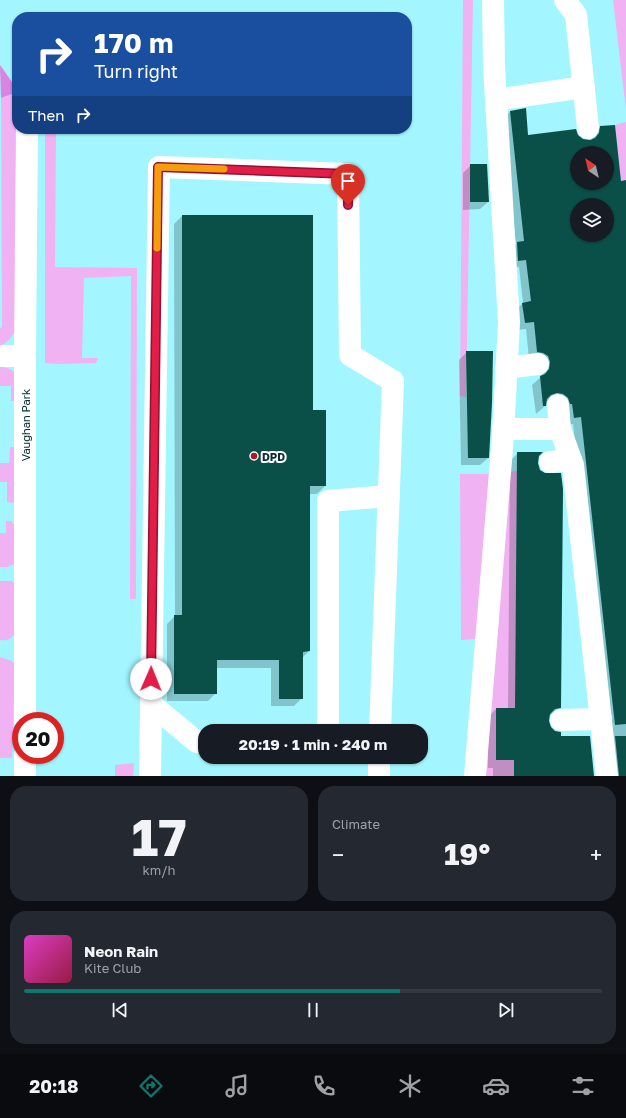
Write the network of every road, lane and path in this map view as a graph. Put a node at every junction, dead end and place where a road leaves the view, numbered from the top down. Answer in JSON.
{"nodes":[{"id":1,"x":493,"y":0,"type":"edge"},
{"id":2,"x":565,"y":0,"type":"edge"},
{"id":3,"x":584,"y":87,"type":"junction"},
{"id":4,"x":496,"y":100,"type":"junction"},
{"id":5,"x":588,"y":128,"type":"dead end"},
{"id":6,"x":27,"y":134,"type":"edge"},
{"id":7,"x":0,"y":356,"type":"edge"},
{"id":8,"x":24,"y":356,"type":"junction"},
{"id":9,"x":538,"y":364,"type":"dead end"},
{"id":10,"x":506,"y":368,"type":"junction"},
{"id":11,"x":558,"y":405,"type":"dead end"},
{"id":12,"x":503,"y":429,"type":"junction"},
{"id":13,"x":560,"y":429,"type":"junction"},
{"id":14,"x":389,"y":496,"type":"junction"},
{"id":15,"x":151,"y":704,"type":"junction"},
{"id":16,"x":25,"y":712,"type":"edge"},
{"id":17,"x":601,"y":719,"type":"junction"},
{"id":18,"x":561,"y":720,"type":"dead end"},
{"id":19,"x":328,"y":724,"type":"edge"},
{"id":20,"x":380,"y":724,"type":"edge"},
{"id":21,"x":198,"y":742,"type":"edge"},
{"id":22,"x":25,"y":764,"type":"edge"},
{"id":23,"x":380,"y":764,"type":"edge"},
{"id":24,"x":25,"y":776,"type":"edge"},
{"id":25,"x":150,"y":776,"type":"edge"},
{"id":26,"x":379,"y":776,"type":"edge"},
{"id":27,"x":475,"y":776,"type":"edge"},
{"id":28,"x":607,"y":776,"type":"edge"}],
"edges":[{"from":1,"to":4,"type":"street"},
{"from":2,"to":3,"type":"street"},
{"from":3,"to":4,"type":"street"},
{"from":3,"to":5,"type":"street"},
{"from":4,"to":10,"type":"street"},
{"from":6,"to":8,"type":"street","name":"Vaughan Park"},
{"from":7,"to":8,"type":"street"},
{"from":8,"to":16,"type":"street","name":"Vaughan Park"},
{"from":9,"to":10,"type":"street"},
{"from":10,"to":12,"type":"street"},
{"from":11,"to":13,"type":"street"},
{"from":12,"to":13,"type":"street"},
{"from":12,"to":27,"type":"street"},
{"from":13,"to":17,"type":"street"},
{"from":14,"to":15,"type":"street"},
{"from":14,"to":19,"type":"street"},
{"from":14,"to":20,"type":"street"},
{"from":15,"to":21,"type":"street"},
{"from":15,"to":25,"type":"street"},
{"from":17,"to":18,"type":"street"},
{"from":17,"to":28,"type":"street"},
{"from":22,"to":24,"type":"street"},
{"from":23,"to":26,"type":"street"}]}
